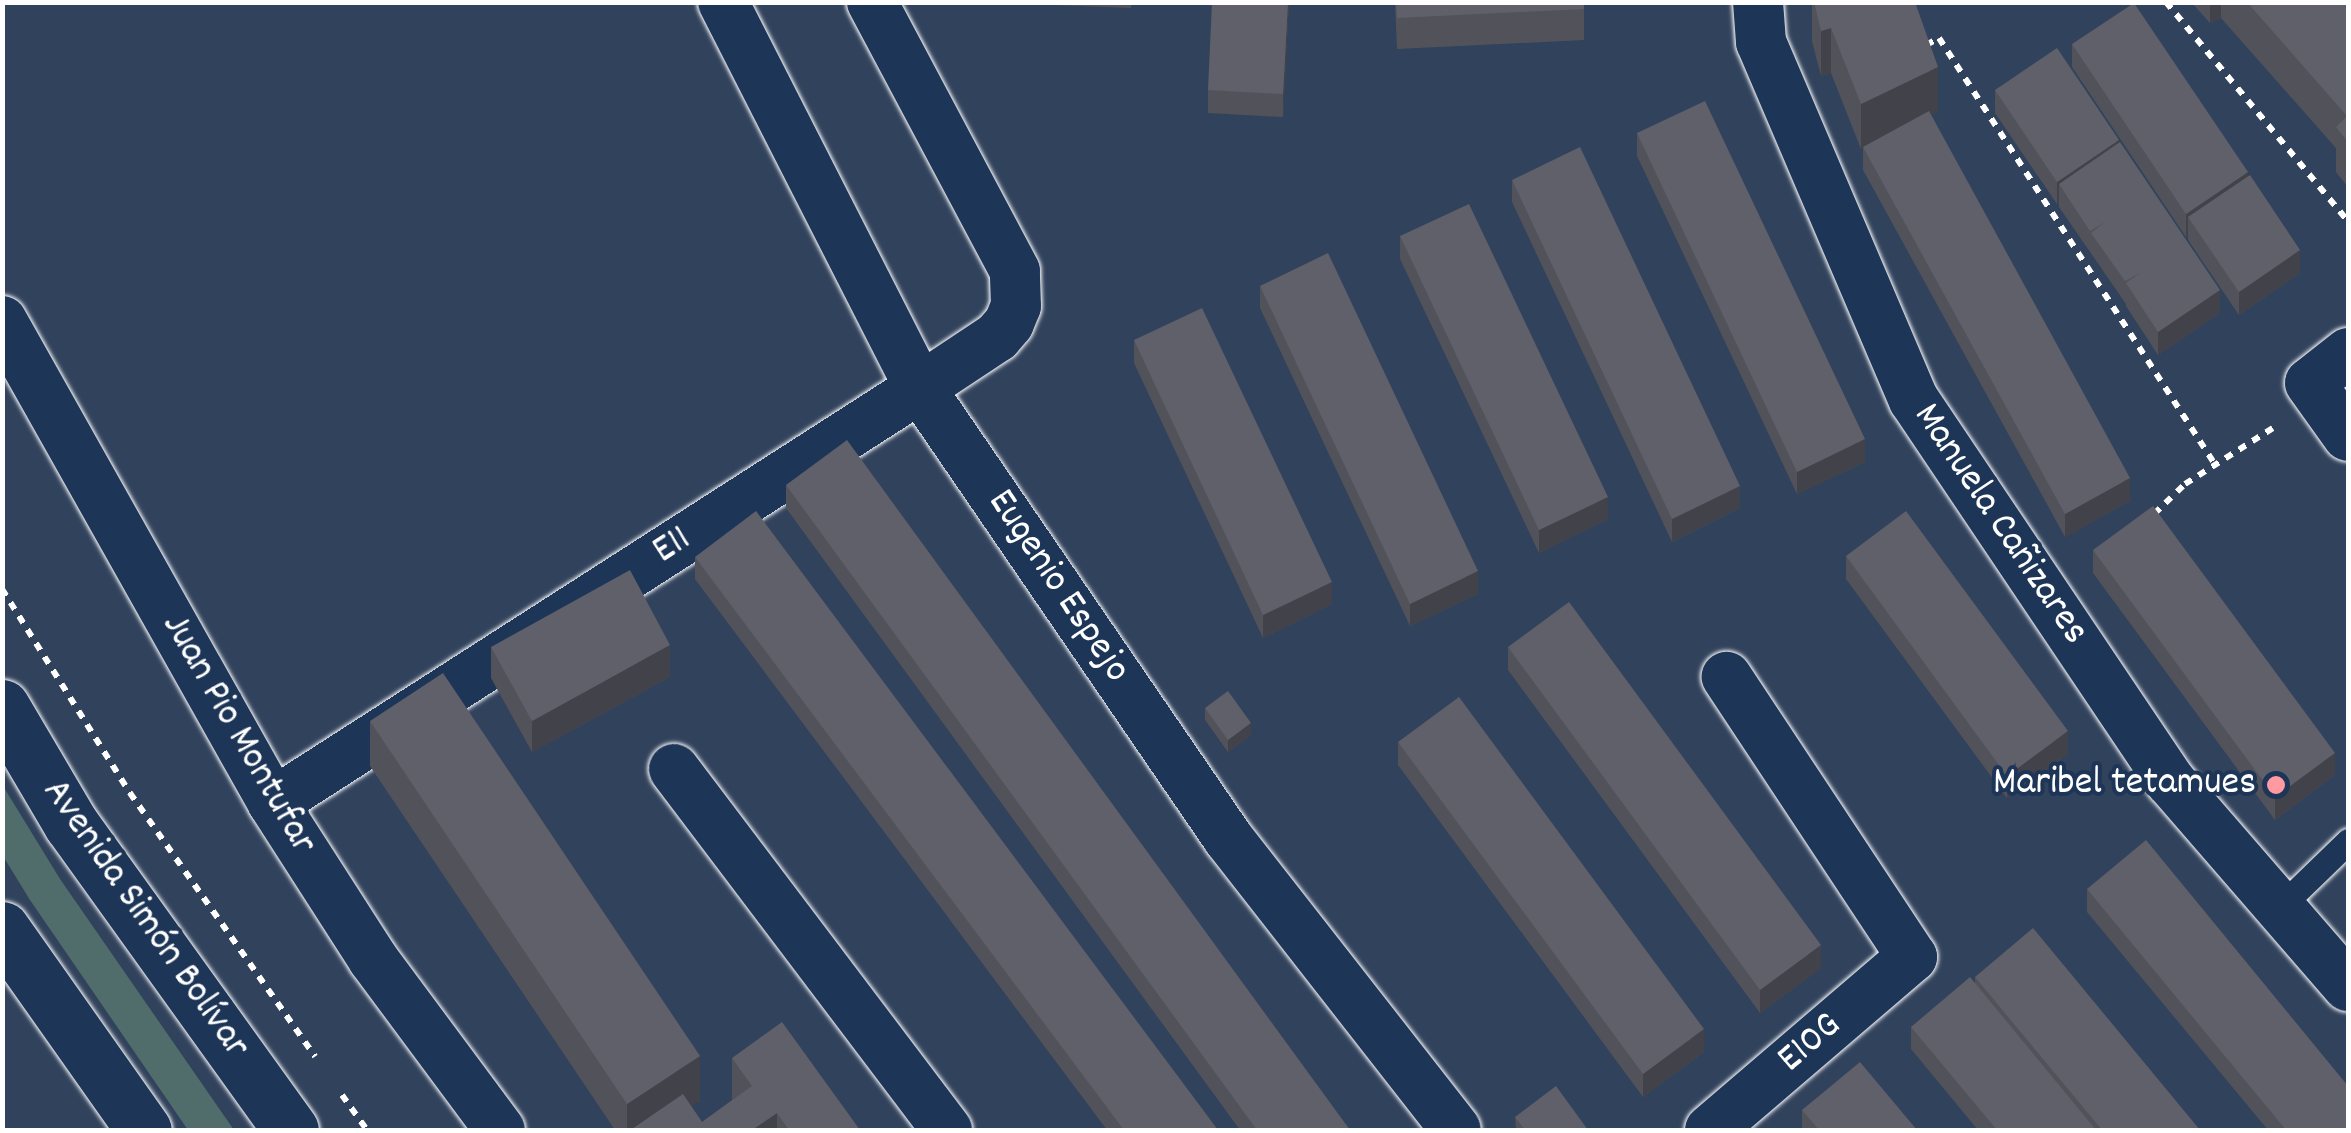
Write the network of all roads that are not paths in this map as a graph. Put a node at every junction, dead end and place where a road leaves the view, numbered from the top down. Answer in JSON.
{"nodes":[{"id":1,"x":723,"y":2,"type":"edge"},
{"id":2,"x":872,"y":2,"type":"edge"},
{"id":3,"x":1758,"y":2,"type":"edge"},
{"id":4,"x":2,"y":321,"type":"edge"},
{"id":5,"x":2348,"y":354,"type":"edge"},
{"id":6,"x":920,"y":388,"type":"junction"},
{"id":7,"x":2334,"y":417,"type":"edge"},
{"id":8,"x":1727,"y":677,"type":"dead end"},
{"id":9,"x":2,"y":707,"type":"edge"},
{"id":10,"x":674,"y":768,"type":"dead end"},
{"id":11,"x":273,"y":803,"type":"junction"},
{"id":12,"x":2348,"y":842,"type":"edge"},
{"id":13,"x":2280,"y":908,"type":"junction"},
{"id":14,"x":2,"y":928,"type":"edge"},
{"id":15,"x":2348,"y":986,"type":"edge"},
{"id":16,"x":144,"y":1130,"type":"edge"},
{"id":17,"x":291,"y":1130,"type":"edge"},
{"id":18,"x":500,"y":1130,"type":"edge"},
{"id":19,"x":946,"y":1130,"type":"edge"},
{"id":20,"x":1456,"y":1130,"type":"edge"},
{"id":21,"x":1710,"y":1130,"type":"edge"}],
"edges":[{"from":1,"to":6,"type":"street","name":"Eugenio Espejo"},
{"from":2,"to":6,"type":"street","name":"E11"},
{"from":3,"to":13,"type":"street","name":"Manuela Cañizares"},
{"from":4,"to":11,"type":"street","name":"Juan Pio Montufar"},
{"from":5,"to":7,"type":"street"},
{"from":6,"to":11,"type":"street","name":"E11"},
{"from":6,"to":20,"type":"street","name":"Eugenio Espejo"},
{"from":8,"to":21,"type":"street","name":"E10G"},
{"from":9,"to":17,"type":"highway","name":"Avenida Simón Bolívar"},
{"from":10,"to":19,"type":"street"},
{"from":11,"to":18,"type":"street","name":"Juan Pio Montufar"},
{"from":12,"to":13,"type":"lane"},
{"from":13,"to":15,"type":"street","name":"Manuela Cañizares"},
{"from":14,"to":16,"type":"highway"}]}
